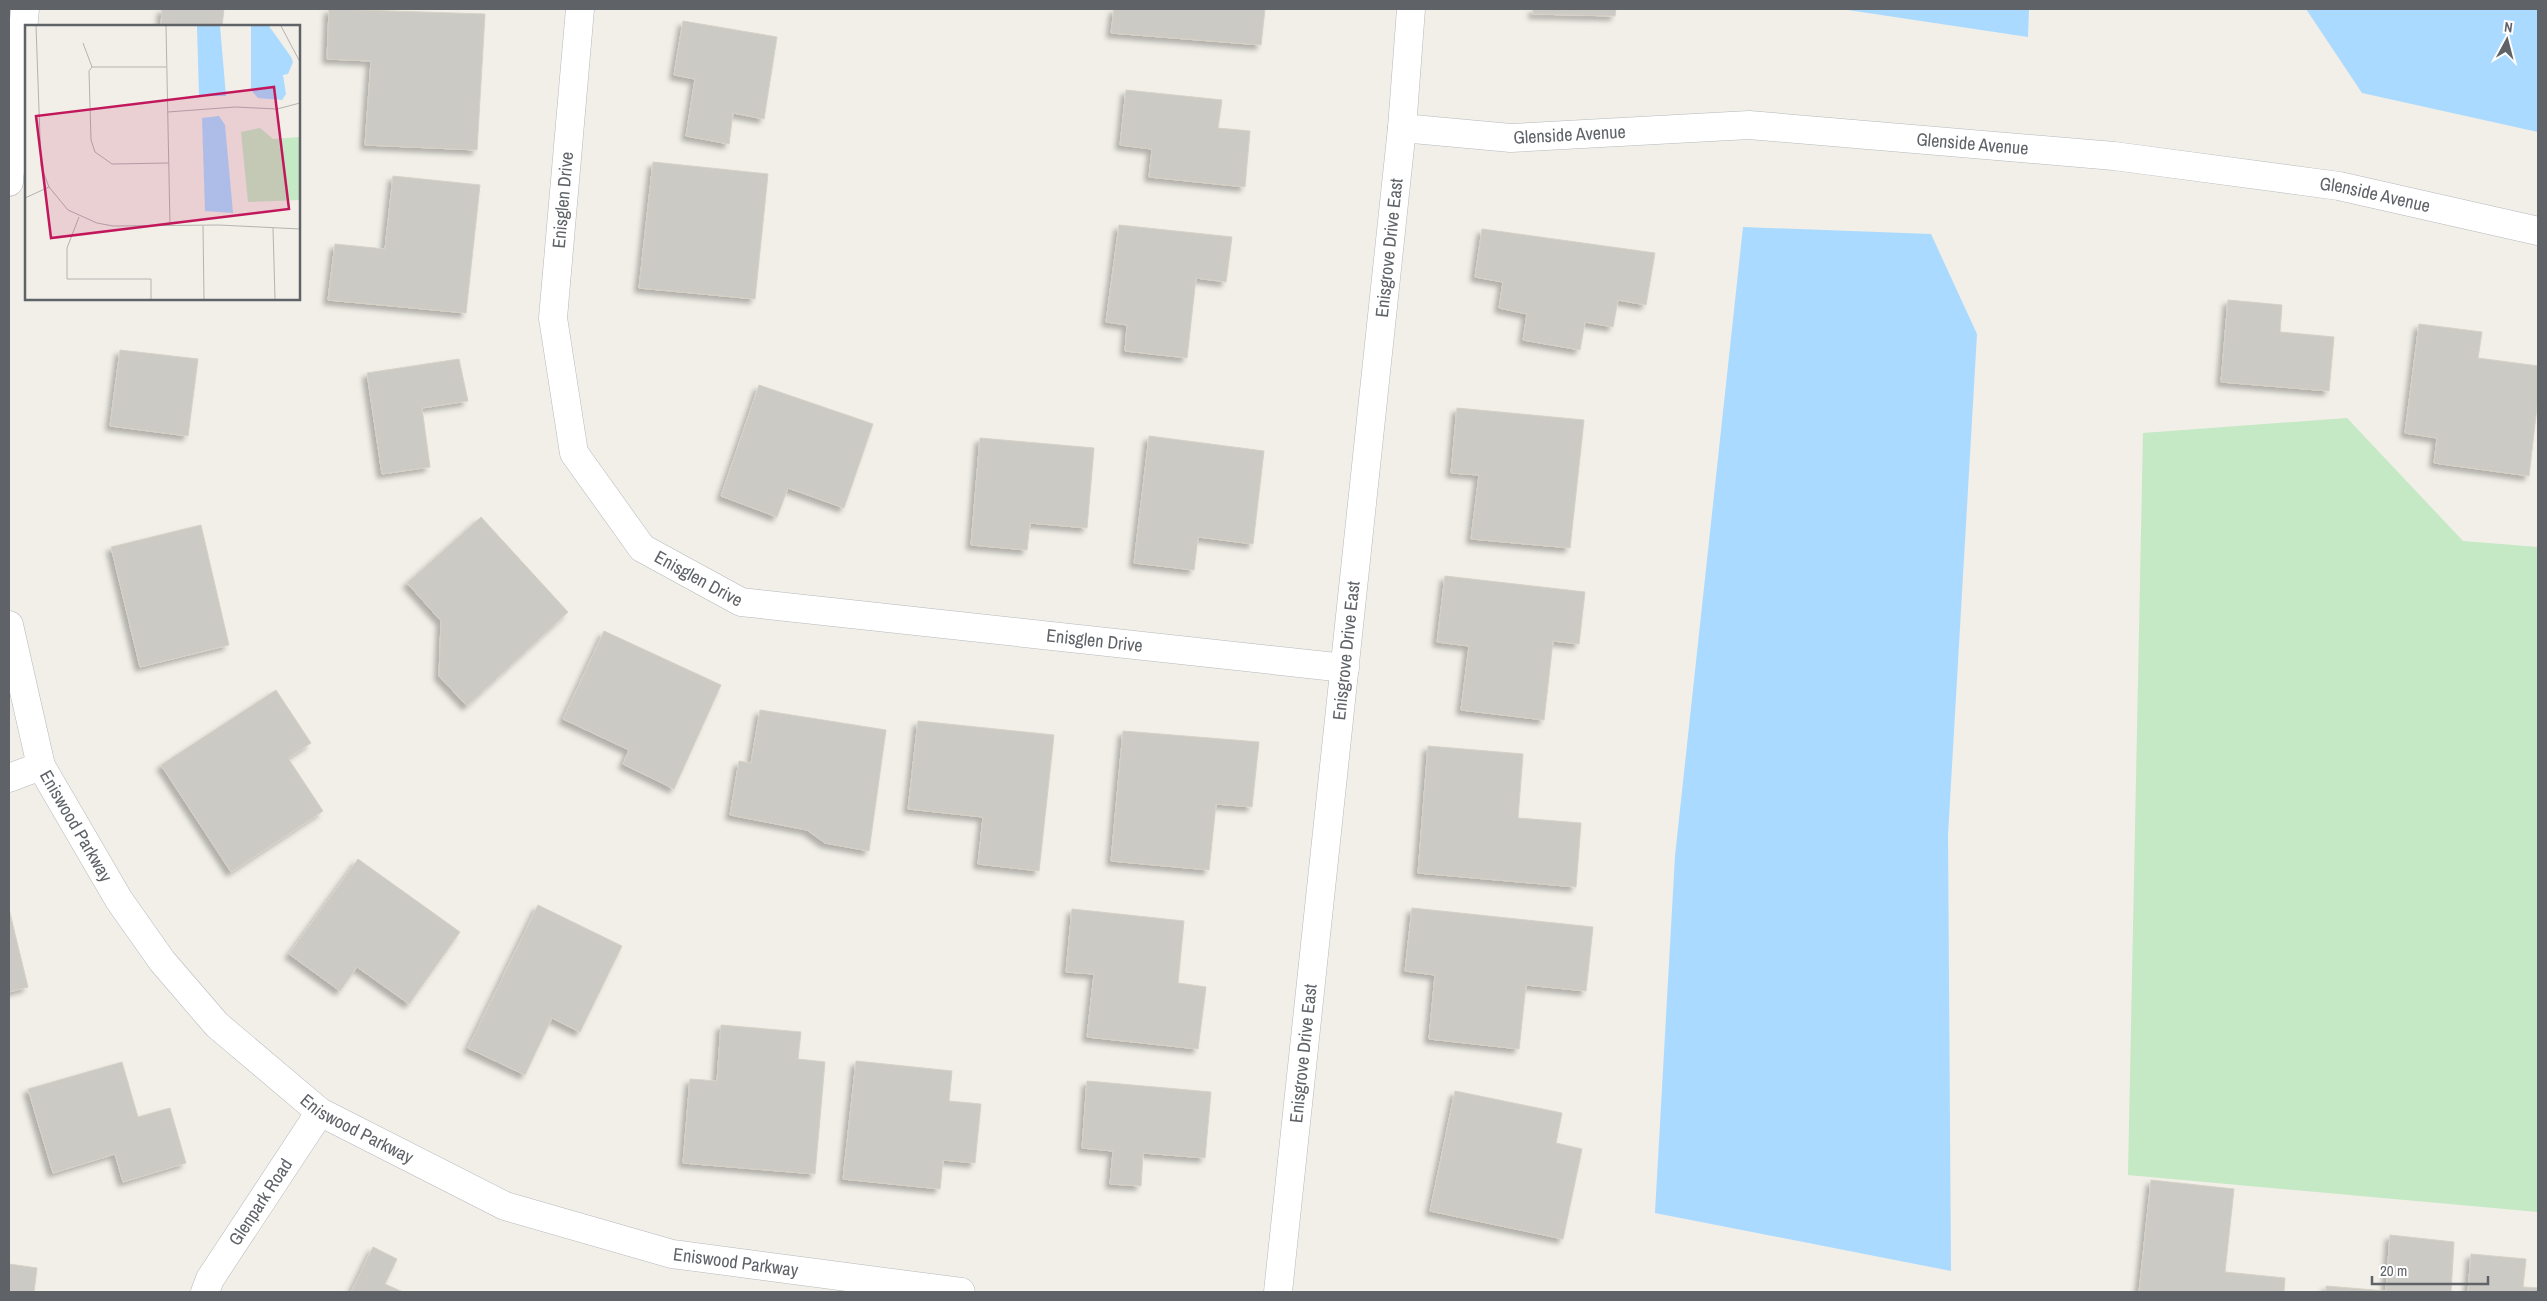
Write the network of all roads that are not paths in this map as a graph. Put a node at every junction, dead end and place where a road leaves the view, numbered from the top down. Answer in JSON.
{"nodes":[{"id":1,"x":25,"y":9,"type":"edge"},
{"id":2,"x":580,"y":9,"type":"edge"},
{"id":3,"x":1411,"y":9,"type":"edge"},
{"id":4,"x":1402,"y":128,"type":"junction"},
{"id":5,"x":9,"y":182,"type":"edge"},
{"id":6,"x":2538,"y":231,"type":"edge"},
{"id":7,"x":9,"y":625,"type":"edge"},
{"id":8,"x":1345,"y":668,"type":"junction"},
{"id":9,"x":41,"y":766,"type":"junction"},
{"id":10,"x":9,"y":778,"type":"edge"},
{"id":11,"x":320,"y":1112,"type":"junction"},
{"id":12,"x":205,"y":1292,"type":"edge"},
{"id":13,"x":961,"y":1292,"type":"edge"},
{"id":14,"x":1278,"y":1292,"type":"edge"}],
"edges":[{"from":1,"to":5,"type":"street"},
{"from":2,"to":8,"type":"street","name":"Enisglen Drive"},
{"from":3,"to":4,"type":"street","name":"Enisgrove Drive East"},
{"from":4,"to":6,"type":"street","name":"Glenside Avenue"},
{"from":4,"to":8,"type":"street","name":"Enisgrove Drive East"},
{"from":7,"to":9,"type":"street","name":"Eniswood Parkway"},
{"from":8,"to":14,"type":"street","name":"Enisgrove Drive East"},
{"from":9,"to":10,"type":"street"},
{"from":9,"to":11,"type":"street","name":"Eniswood Parkway"},
{"from":11,"to":12,"type":"street","name":"Glenpark Road"},
{"from":11,"to":13,"type":"street","name":"Eniswood Parkway"}]}
